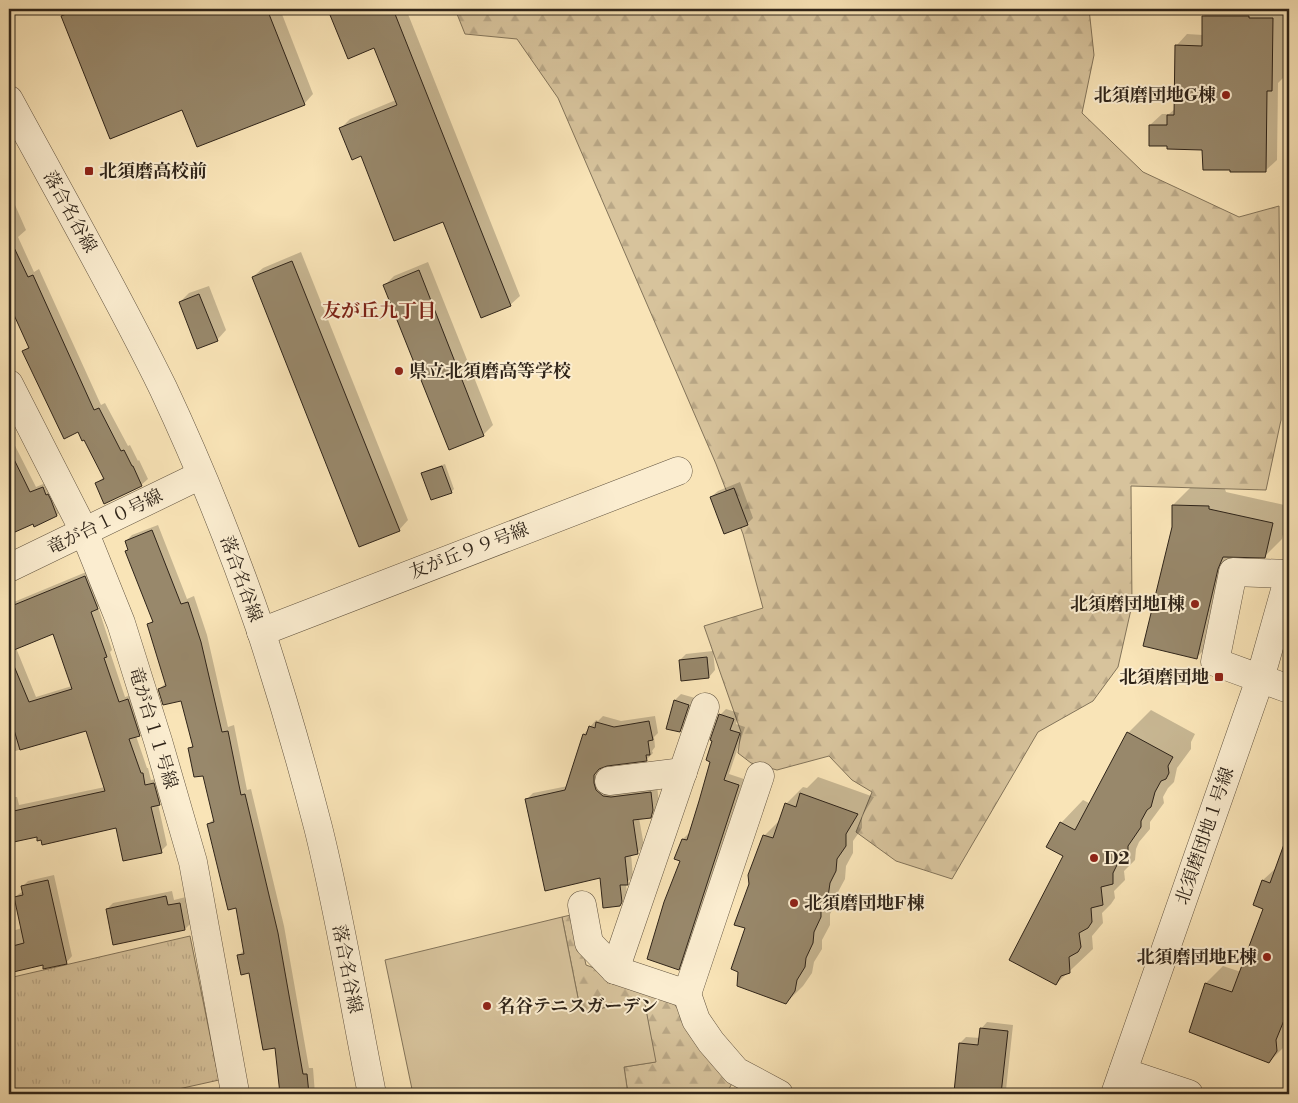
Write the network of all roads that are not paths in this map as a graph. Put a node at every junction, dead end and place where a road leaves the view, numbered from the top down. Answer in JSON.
{"nodes":[{"id":1,"x":9,"y":100,"type":"edge"},
{"id":2,"x":9,"y":384,"type":"edge"},
{"id":3,"x":678,"y":471,"type":"dead end"},
{"id":4,"x":201,"y":475,"type":"junction"},
{"id":5,"x":84,"y":532,"type":"junction"},
{"id":6,"x":9,"y":568,"type":"edge"},
{"id":7,"x":1289,"y":575,"type":"edge"},
{"id":8,"x":261,"y":632,"type":"junction"},
{"id":9,"x":1260,"y":679,"type":"junction"},
{"id":10,"x":1289,"y":689,"type":"edge"},
{"id":11,"x":705,"y":708,"type":"dead end"},
{"id":12,"x":683,"y":772,"type":"junction"},
{"id":13,"x":760,"y":776,"type":"dead end"},
{"id":14,"x":608,"y":781,"type":"dead end"},
{"id":15,"x":582,"y":904,"type":"dead end"},
{"id":16,"x":615,"y":970,"type":"junction"},
{"id":17,"x":687,"y":994,"type":"junction"},
{"id":18,"x":1119,"y":1083,"type":"edge"},
{"id":19,"x":232,"y":1094,"type":"edge"},
{"id":20,"x":372,"y":1094,"type":"edge"},
{"id":21,"x":780,"y":1094,"type":"edge"},
{"id":22,"x":1189,"y":1094,"type":"edge"}],
"edges":[{"from":1,"to":4,"type":"street","name":"落合名谷線"},
{"from":2,"to":5,"type":"street","name":"竜が台１１号線"},
{"from":3,"to":8,"type":"street","name":"友が丘９９号線"},
{"from":4,"to":5,"type":"street","name":"竜が台１０号線"},
{"from":4,"to":8,"type":"street","name":"落合名谷線"},
{"from":5,"to":6,"type":"street","name":"竜が台１０号線"},
{"from":5,"to":19,"type":"street","name":"竜が台１１号線"},
{"from":7,"to":9,"type":"street","name":"北須磨団地１号線"},
{"from":7,"to":9,"type":"street"},
{"from":8,"to":20,"type":"street","name":"落合名谷線"},
{"from":9,"to":10,"type":"street"},
{"from":9,"to":18,"type":"street","name":"北須磨団地１号線"},
{"from":11,"to":12,"type":"street"},
{"from":12,"to":14,"type":"street"},
{"from":12,"to":16,"type":"street"},
{"from":13,"to":17,"type":"street"},
{"from":15,"to":16,"type":"street"},
{"from":16,"to":17,"type":"street"},
{"from":17,"to":21,"type":"street"},
{"from":18,"to":22,"type":"street"}]}
